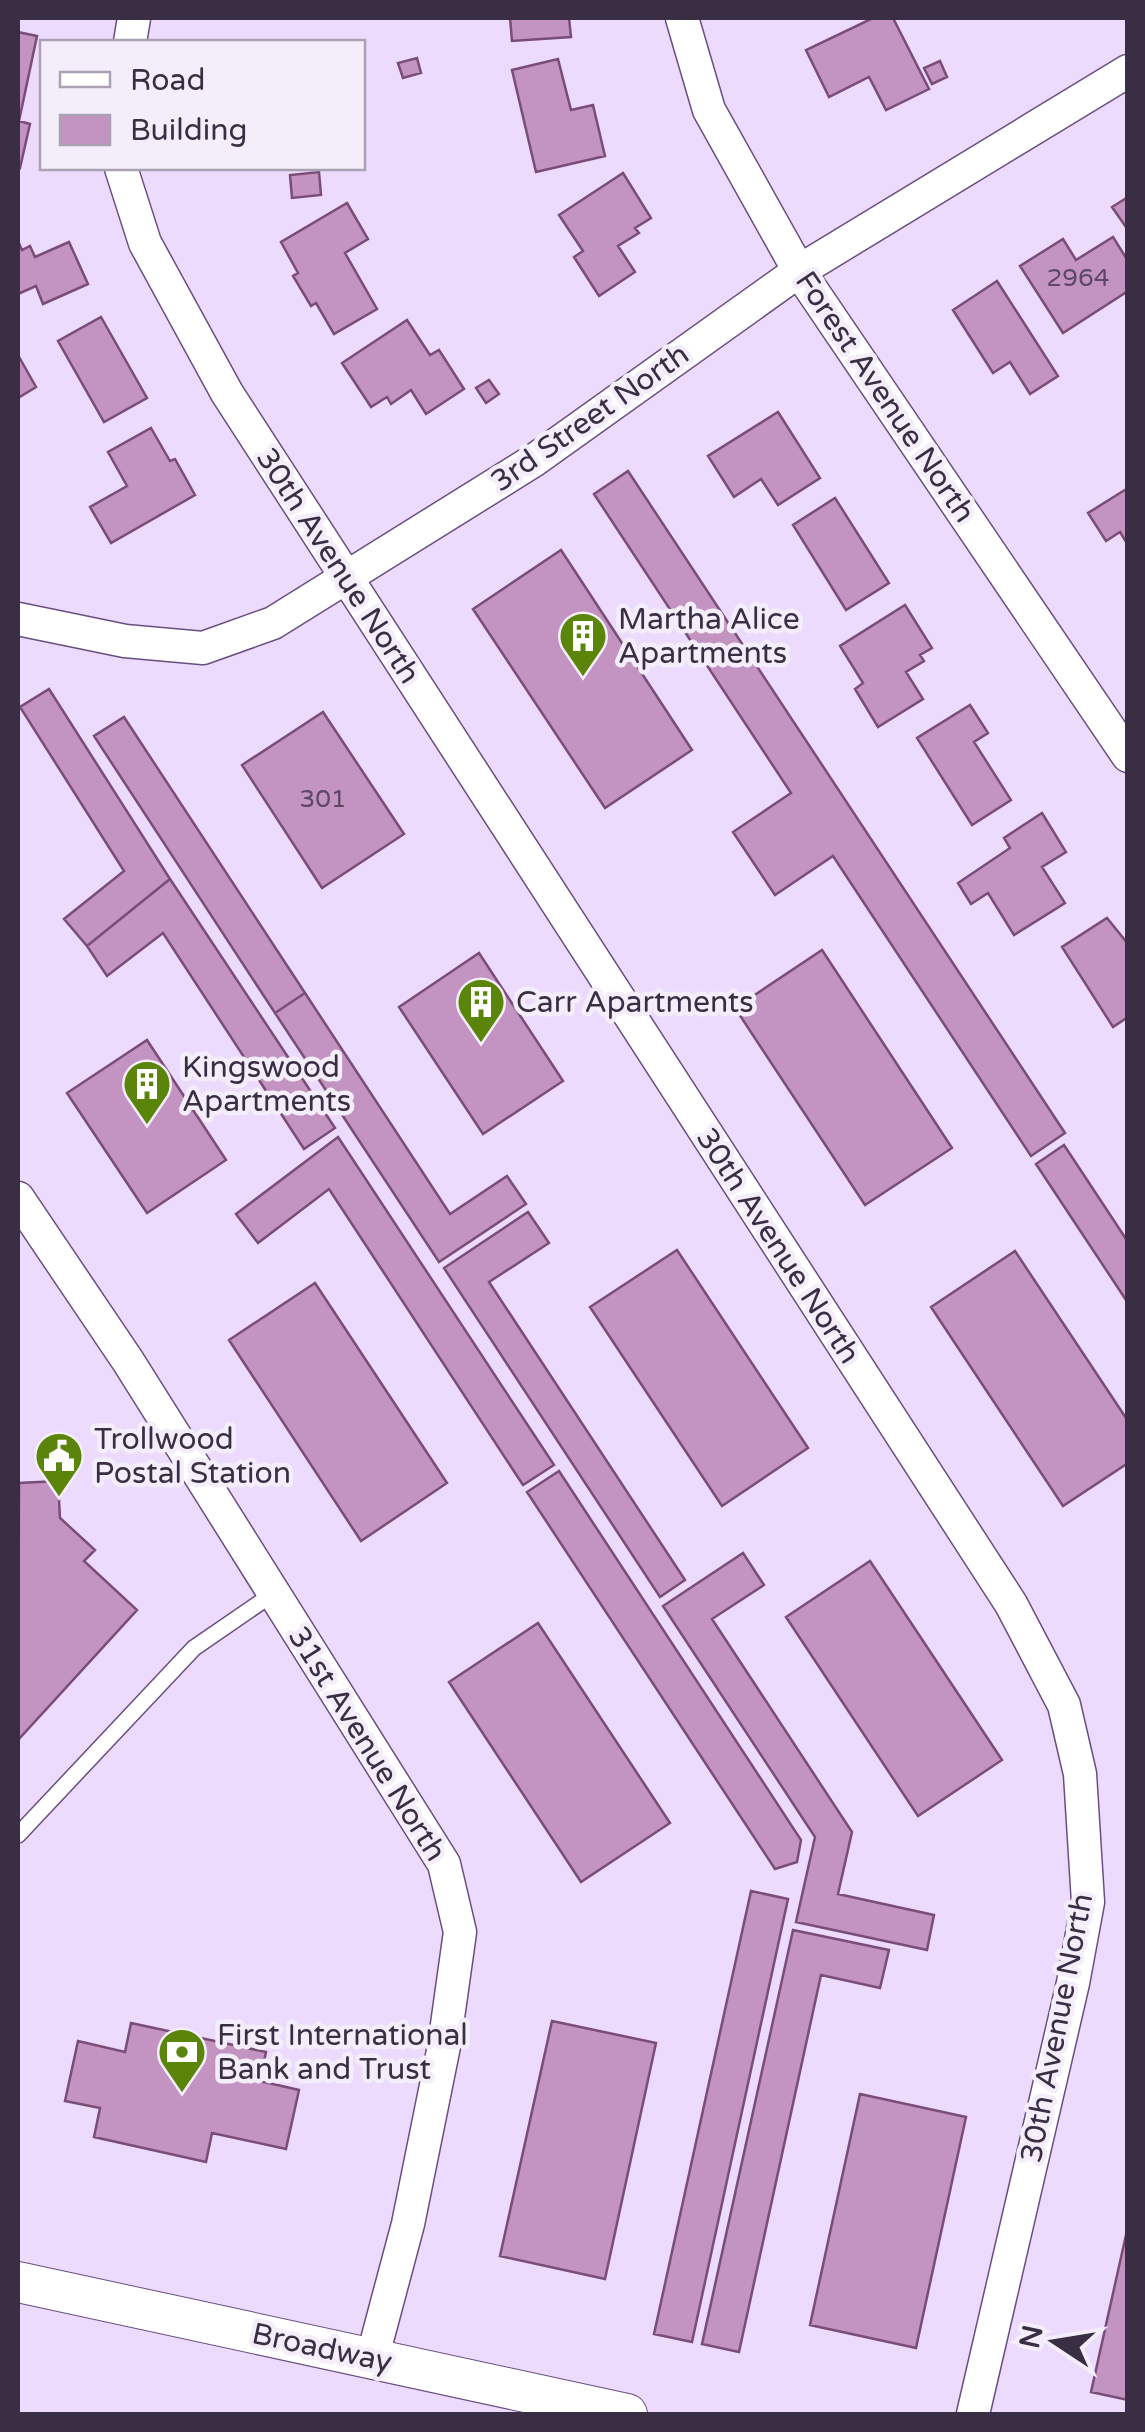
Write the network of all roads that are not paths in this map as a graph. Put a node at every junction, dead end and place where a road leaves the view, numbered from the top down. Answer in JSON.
{"nodes":[{"id":1,"x":682,"y":18,"type":"edge"},
{"id":2,"x":1128,"y":71,"type":"edge"},
{"id":3,"x":122,"y":170,"type":"edge"},
{"id":4,"x":800,"y":271,"type":"junction"},
{"id":5,"x":346,"y":578,"type":"junction"},
{"id":6,"x":18,"y":619,"type":"edge"},
{"id":7,"x":1128,"y":756,"type":"edge"},
{"id":8,"x":18,"y":1198,"type":"edge"},
{"id":9,"x":274,"y":1593,"type":"junction"},
{"id":10,"x":18,"y":1834,"type":"edge"},
{"id":11,"x":18,"y":2282,"type":"edge"},
{"id":12,"x":372,"y":2359,"type":"junction"},
{"id":13,"x":627,"y":2414,"type":"edge"},
{"id":14,"x":973,"y":2414,"type":"edge"}],
"edges":[{"from":1,"to":4,"type":"street","name":"Forest Avenue North"},
{"from":2,"to":4,"type":"street","name":"3rd Street North"},
{"from":3,"to":5,"type":"street","name":"30th Avenue North"},
{"from":4,"to":5,"type":"street","name":"3rd Street North"},
{"from":4,"to":7,"type":"street","name":"Forest Avenue North"},
{"from":5,"to":6,"type":"street","name":"3rd Street North"},
{"from":5,"to":14,"type":"street","name":"30th Avenue North"},
{"from":8,"to":9,"type":"street","name":"31st Avenue North"},
{"from":9,"to":10,"type":"lane"},
{"from":9,"to":12,"type":"street","name":"31st Avenue North"},
{"from":11,"to":12,"type":"street","name":"Broadway"},
{"from":12,"to":13,"type":"street","name":"Broadway"}]}
